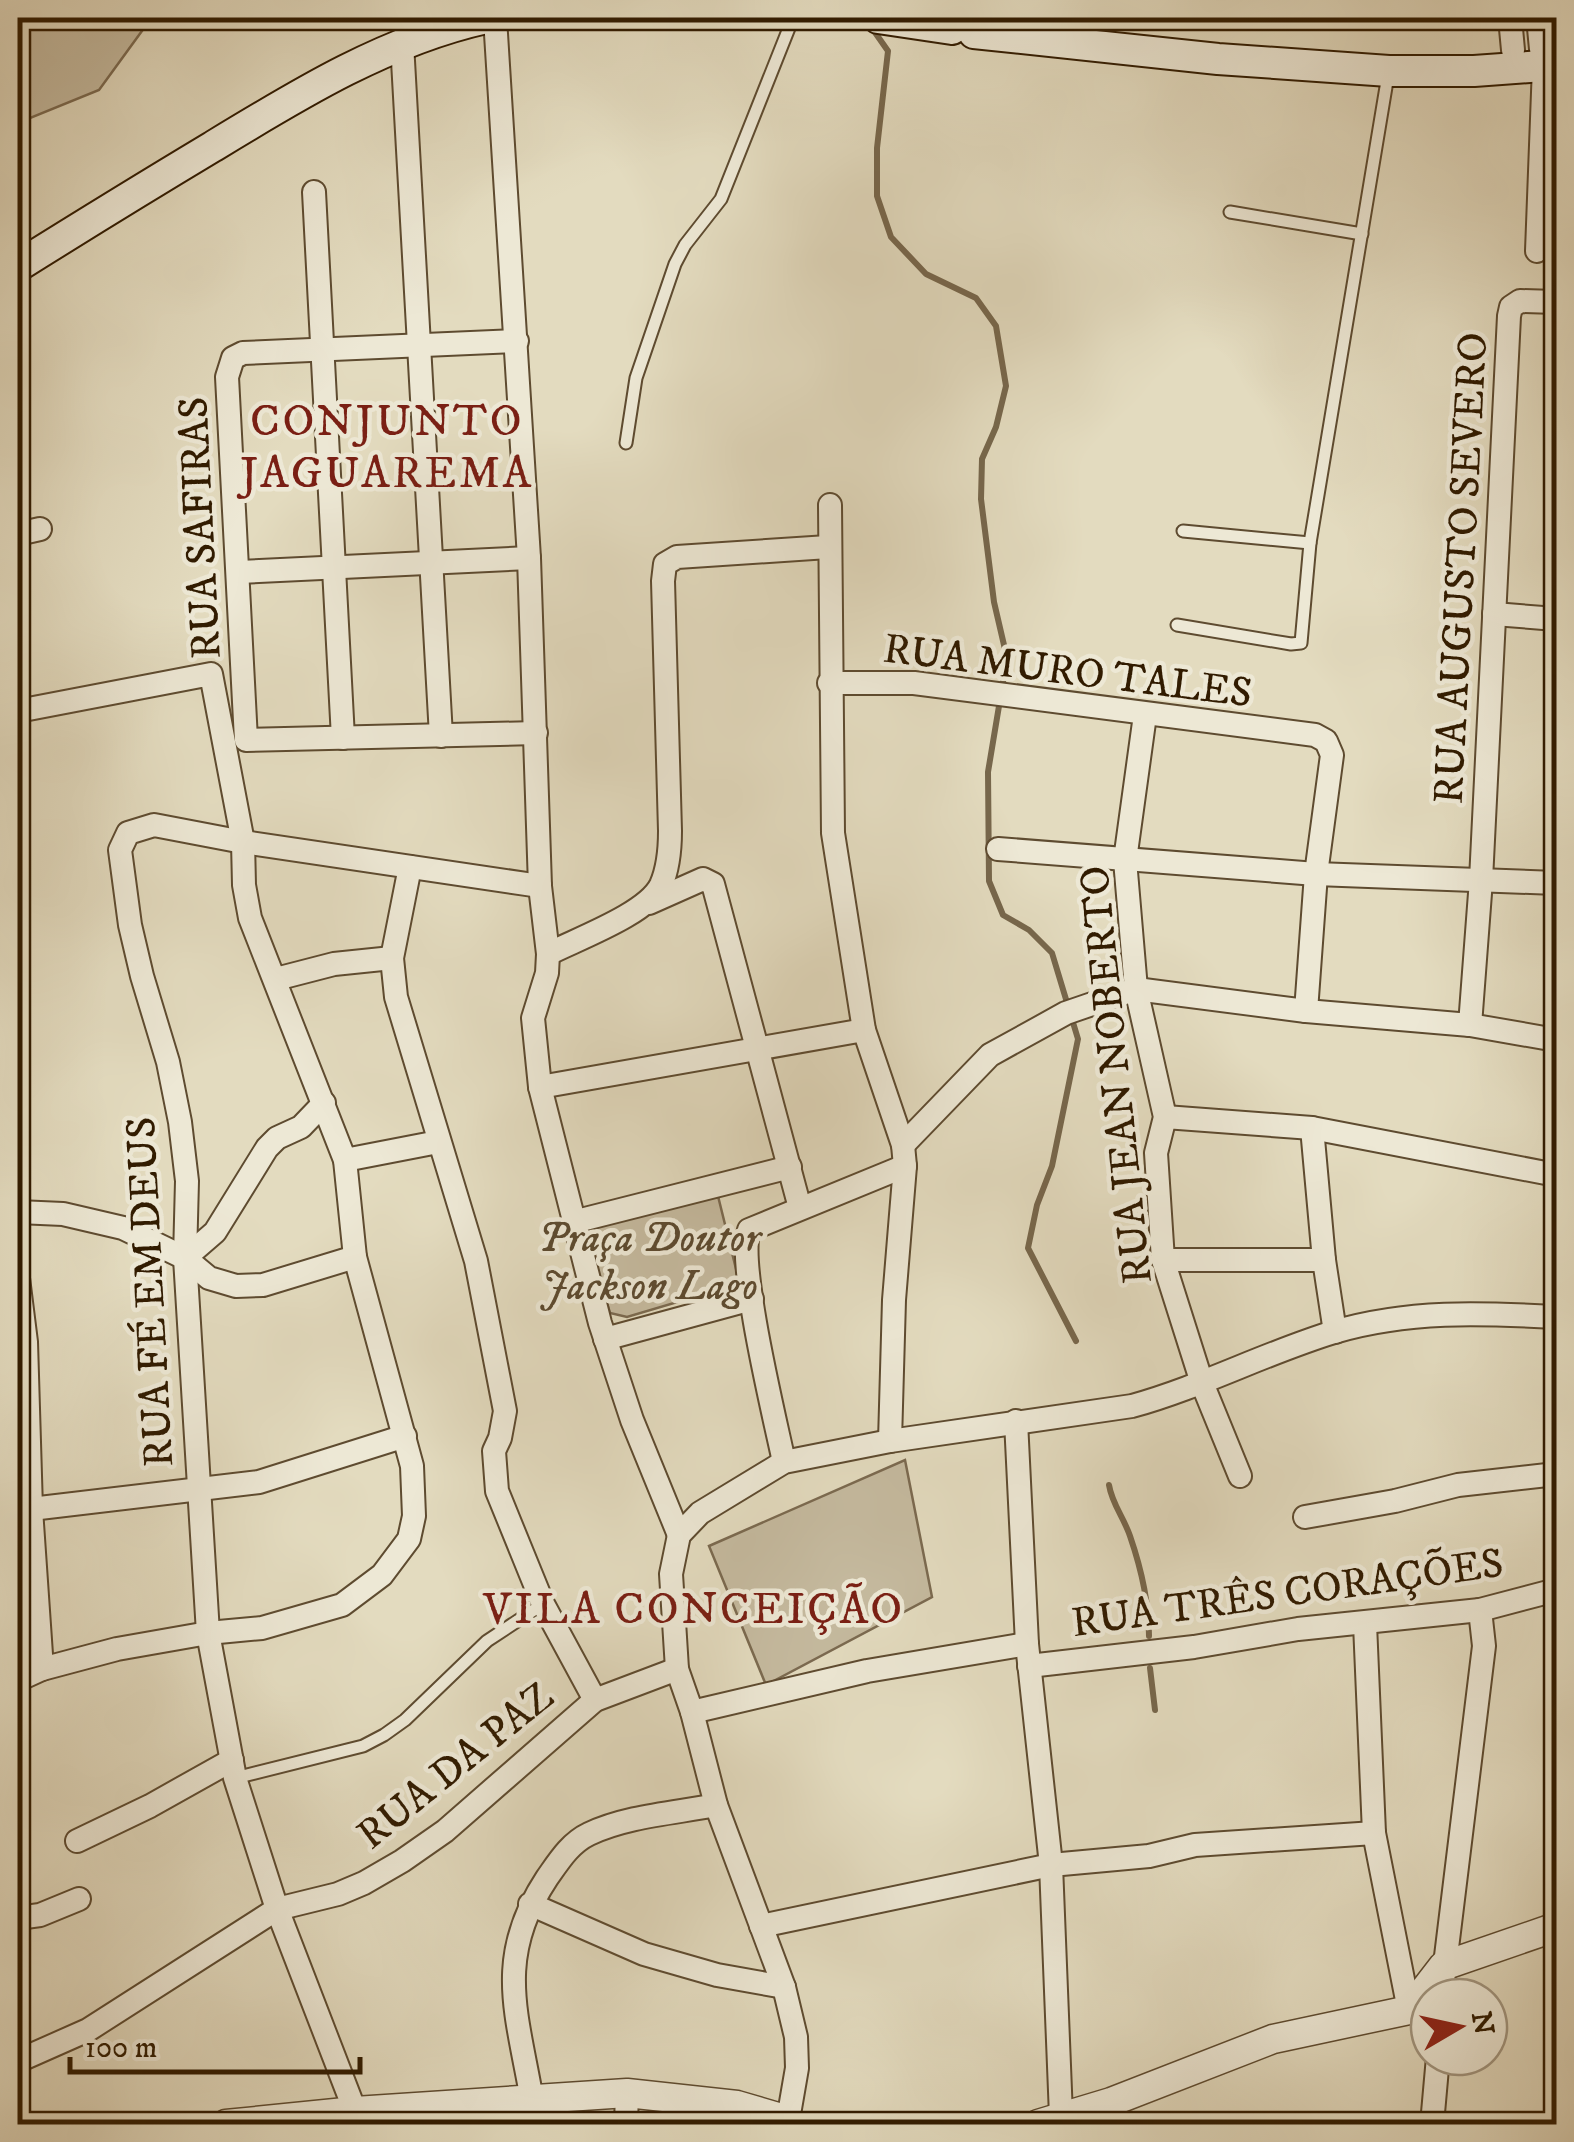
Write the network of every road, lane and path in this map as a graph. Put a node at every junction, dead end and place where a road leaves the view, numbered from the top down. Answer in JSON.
{"nodes":[{"id":1,"x":438,"y":18,"type":"edge"},
{"id":2,"x":486,"y":18,"type":"edge"},
{"id":3,"x":495,"y":18,"type":"edge"},
{"id":4,"x":793,"y":18,"type":"edge"},
{"id":5,"x":878,"y":18,"type":"edge"},
{"id":6,"x":1042,"y":18,"type":"edge"},
{"id":7,"x":1510,"y":18,"type":"edge"},
{"id":8,"x":1538,"y":18,"type":"edge"},
{"id":9,"x":964,"y":24,"type":"edge"},
{"id":10,"x":409,"y":30,"type":"edge"},
{"id":11,"x":1542,"y":55,"type":"edge"},
{"id":12,"x":1389,"y":71,"type":"junction"},
{"id":13,"x":314,"y":192,"type":"dead end"},
{"id":14,"x":1230,"y":212,"type":"dead end"},
{"id":15,"x":1362,"y":234,"type":"junction"},
{"id":16,"x":18,"y":242,"type":"edge"},
{"id":17,"x":1537,"y":252,"type":"dead end"},
{"id":18,"x":18,"y":266,"type":"edge"},
{"id":19,"x":1556,"y":302,"type":"edge"},
{"id":20,"x":517,"y":340,"type":"junction"},
{"id":21,"x":419,"y":346,"type":"junction"},
{"id":22,"x":322,"y":350,"type":"junction"},
{"id":23,"x":626,"y":443,"type":"dead end"},
{"id":24,"x":830,"y":505,"type":"dead end"},
{"id":25,"x":1183,"y":531,"type":"dead end"},
{"id":26,"x":1310,"y":543,"type":"junction"},
{"id":27,"x":828,"y":547,"type":"junction"},
{"id":28,"x":529,"y":558,"type":"junction"},
{"id":29,"x":431,"y":563,"type":"junction"},
{"id":30,"x":334,"y":568,"type":"junction"},
{"id":31,"x":239,"y":572,"type":"junction"},
{"id":32,"x":1494,"y":614,"type":"junction"},
{"id":33,"x":1556,"y":618,"type":"edge"},
{"id":34,"x":1177,"y":625,"type":"dead end"},
{"id":35,"x":830,"y":684,"type":"junction"},
{"id":36,"x":18,"y":711,"type":"edge"},
{"id":37,"x":1145,"y":715,"type":"junction"},
{"id":38,"x":536,"y":732,"type":"junction"},
{"id":39,"x":441,"y":736,"type":"junction"},
{"id":40,"x":343,"y":738,"type":"junction"},
{"id":41,"x":244,"y":842,"type":"junction"},
{"id":42,"x":998,"y":849,"type":"dead end"},
{"id":43,"x":1126,"y":860,"type":"junction"},
{"id":44,"x":410,"y":867,"type":"junction"},
{"id":45,"x":1316,"y":874,"type":"junction"},
{"id":46,"x":1481,"y":880,"type":"junction"},
{"id":47,"x":1556,"y":883,"type":"edge"},
{"id":48,"x":540,"y":886,"type":"junction"},
{"id":49,"x":649,"y":903,"type":"junction"},
{"id":50,"x":548,"y":954,"type":"junction"},
{"id":51,"x":392,"y":958,"type":"junction"},
{"id":52,"x":276,"y":979,"type":"junction"},
{"id":53,"x":1136,"y":990,"type":"junction"},
{"id":54,"x":1306,"y":1011,"type":"junction"},
{"id":55,"x":1470,"y":1026,"type":"junction"},
{"id":56,"x":864,"y":1030,"type":"junction"},
{"id":57,"x":1556,"y":1040,"type":"edge"},
{"id":58,"x":759,"y":1050,"type":"junction"},
{"id":59,"x":540,"y":1087,"type":"junction"},
{"id":60,"x":324,"y":1104,"type":"junction"},
{"id":61,"x":1165,"y":1117,"type":"junction"},
{"id":62,"x":1312,"y":1128,"type":"junction"},
{"id":63,"x":438,"y":1142,"type":"junction"},
{"id":64,"x":904,"y":1155,"type":"junction"},
{"id":65,"x":345,"y":1160,"type":"junction"},
{"id":66,"x":790,"y":1167,"type":"junction"},
{"id":67,"x":1556,"y":1175,"type":"edge"},
{"id":68,"x":800,"y":1208,"type":"junction"},
{"id":69,"x":18,"y":1212,"type":"edge"},
{"id":70,"x":572,"y":1222,"type":"junction"},
{"id":71,"x":356,"y":1257,"type":"junction"},
{"id":72,"x":186,"y":1258,"type":"junction"},
{"id":73,"x":1164,"y":1260,"type":"junction"},
{"id":74,"x":1324,"y":1260,"type":"junction"},
{"id":75,"x":18,"y":1278,"type":"edge"},
{"id":76,"x":752,"y":1299,"type":"junction"},
{"id":77,"x":1556,"y":1316,"type":"edge"},
{"id":78,"x":1335,"y":1332,"type":"junction"},
{"id":79,"x":605,"y":1339,"type":"junction"},
{"id":80,"x":1202,"y":1383,"type":"junction"},
{"id":81,"x":1016,"y":1421,"type":"junction"},
{"id":82,"x":405,"y":1436,"type":"junction"},
{"id":83,"x":890,"y":1440,"type":"junction"},
{"id":84,"x":784,"y":1462,"type":"junction"},
{"id":85,"x":1556,"y":1474,"type":"edge"},
{"id":86,"x":1240,"y":1476,"type":"dead end"},
{"id":87,"x":197,"y":1490,"type":"junction"},
{"id":88,"x":31,"y":1509,"type":"junction"},
{"id":89,"x":1305,"y":1517,"type":"dead end"},
{"id":90,"x":680,"y":1535,"type":"junction"},
{"id":91,"x":1556,"y":1590,"type":"edge"},
{"id":92,"x":543,"y":1604,"type":"junction"},
{"id":93,"x":1480,"y":1610,"type":"junction"},
{"id":94,"x":1365,"y":1624,"type":"junction"},
{"id":95,"x":208,"y":1634,"type":"junction"},
{"id":96,"x":1028,"y":1655,"type":"junction"},
{"id":97,"x":677,"y":1669,"type":"junction"},
{"id":98,"x":42,"y":1670,"type":"junction"},
{"id":99,"x":18,"y":1680,"type":"edge"},
{"id":100,"x":595,"y":1700,"type":"junction"},
{"id":101,"x":692,"y":1712,"type":"junction"},
{"id":102,"x":234,"y":1769,"type":"junction"},
{"id":103,"x":716,"y":1804,"type":"junction"},
{"id":104,"x":1374,"y":1833,"type":"junction"},
{"id":105,"x":77,"y":1840,"type":"dead end"},
{"id":106,"x":1051,"y":1865,"type":"junction"},
{"id":107,"x":79,"y":1899,"type":"dead end"},
{"id":108,"x":530,"y":1904,"type":"junction"},
{"id":109,"x":277,"y":1909,"type":"junction"},
{"id":110,"x":18,"y":1918,"type":"edge"},
{"id":111,"x":762,"y":1926,"type":"junction"},
{"id":112,"x":1556,"y":1927,"type":"edge"},
{"id":113,"x":1442,"y":1966,"type":"junction"},
{"id":114,"x":1434,"y":1977,"type":"edge"},
{"id":115,"x":1442,"y":1977,"type":"edge"},
{"id":116,"x":784,"y":1987,"type":"junction"},
{"id":117,"x":1409,"y":2010,"type":"joint"},
{"id":118,"x":18,"y":2061,"type":"edge"},
{"id":119,"x":1436,"y":2077,"type":"edge"},
{"id":120,"x":626,"y":2094,"type":"junction"},
{"id":121,"x":532,"y":2100,"type":"junction"},
{"id":122,"x":355,"y":2111,"type":"junction"},
{"id":123,"x":1050,"y":2120,"type":"edge"},
{"id":124,"x":790,"y":2122,"type":"edge"},
{"id":125,"x":226,"y":2124,"type":"edge"},
{"id":126,"x":626,"y":2124,"type":"edge"},
{"id":127,"x":1432,"y":2124,"type":"edge"}],
"edges":[{"from":1,"to":10,"type":"main road"},
{"from":2,"to":10,"type":"main road"},
{"from":3,"to":20,"type":"street"},
{"from":4,"to":23,"type":"lane"},
{"from":5,"to":9,"type":"main road"},
{"from":6,"to":11,"type":"main road"},
{"from":7,"to":11,"type":"street"},
{"from":8,"to":11,"type":"street"},
{"from":9,"to":12,"type":"main road"},
{"from":10,"to":16,"type":"main road"},
{"from":10,"to":18,"type":"main road"},
{"from":10,"to":21,"type":"street"},
{"from":11,"to":12,"type":"main road"},
{"from":11,"to":17,"type":"street"},
{"from":12,"to":15,"type":"lane"},
{"from":13,"to":22,"type":"street"},
{"from":14,"to":15,"type":"lane"},
{"from":15,"to":26,"type":"lane"},
{"from":19,"to":32,"type":"street","name":"RUA AUGUSTO SEVERO"},
{"from":20,"to":21,"type":"street","name":"RUA SAFIRAS"},
{"from":20,"to":28,"type":"street"},
{"from":21,"to":22,"type":"street","name":"RUA SAFIRAS"},
{"from":21,"to":29,"type":"street"},
{"from":22,"to":30,"type":"street"},
{"from":22,"to":31,"type":"street","name":"RUA SAFIRAS"},
{"from":24,"to":27,"type":"street"},
{"from":25,"to":26,"type":"lane"},
{"from":26,"to":34,"type":"lane"},
{"from":27,"to":35,"type":"street"},
{"from":27,"to":49,"type":"street"},
{"from":28,"to":29,"type":"street"},
{"from":28,"to":38,"type":"street"},
{"from":29,"to":30,"type":"street"},
{"from":29,"to":39,"type":"street"},
{"from":30,"to":31,"type":"street"},
{"from":30,"to":40,"type":"street"},
{"from":31,"to":40,"type":"street","name":"RUA SAFIRAS"},
{"from":32,"to":33,"type":"street"},
{"from":32,"to":46,"type":"street","name":"RUA AUGUSTO SEVERO"},
{"from":35,"to":37,"type":"street","name":"RUA MURO TALES"},
{"from":35,"to":56,"type":"street"},
{"from":36,"to":41,"type":"street"},
{"from":37,"to":43,"type":"street","name":"RUA JEAN NOBERTO"},
{"from":37,"to":45,"type":"street","name":"RUA MURO TALES"},
{"from":38,"to":39,"type":"street"},
{"from":38,"to":48,"type":"street"},
{"from":39,"to":40,"type":"street"},
{"from":41,"to":44,"type":"street","name":"RUA FÉ EM DEUS"},
{"from":41,"to":52,"type":"street"},
{"from":41,"to":72,"type":"street","name":"RUA FÉ EM DEUS"},
{"from":42,"to":43,"type":"street"},
{"from":43,"to":45,"type":"street"},
{"from":43,"to":53,"type":"street","name":"RUA JEAN NOBERTO"},
{"from":44,"to":48,"type":"street","name":"RUA FÉ EM DEUS"},
{"from":44,"to":51,"type":"street"},
{"from":45,"to":46,"type":"street"},
{"from":45,"to":54,"type":"street"},
{"from":46,"to":47,"type":"street"},
{"from":46,"to":55,"type":"street","name":"RUA AUGUSTO SEVERO"},
{"from":48,"to":50,"type":"street"},
{"from":49,"to":50,"type":"street"},
{"from":49,"to":58,"type":"street"},
{"from":50,"to":59,"type":"street"},
{"from":51,"to":52,"type":"street"},
{"from":51,"to":63,"type":"street"},
{"from":52,"to":60,"type":"street"},
{"from":53,"to":54,"type":"street"},
{"from":53,"to":61,"type":"street","name":"RUA JEAN NOBERTO"},
{"from":53,"to":64,"type":"street"},
{"from":54,"to":55,"type":"street"},
{"from":55,"to":57,"type":"street"},
{"from":56,"to":58,"type":"street"},
{"from":56,"to":64,"type":"street"},
{"from":58,"to":59,"type":"street"},
{"from":58,"to":66,"type":"street"},
{"from":59,"to":70,"type":"street"},
{"from":60,"to":65,"type":"street"},
{"from":60,"to":72,"type":"street"},
{"from":61,"to":62,"type":"street"},
{"from":61,"to":73,"type":"street","name":"RUA JEAN NOBERTO"},
{"from":62,"to":67,"type":"street"},
{"from":62,"to":74,"type":"street"},
{"from":63,"to":65,"type":"street"},
{"from":63,"to":92,"type":"street"},
{"from":64,"to":68,"type":"street"},
{"from":64,"to":83,"type":"street"},
{"from":65,"to":71,"type":"street"},
{"from":66,"to":68,"type":"street"},
{"from":66,"to":70,"type":"street"},
{"from":68,"to":76,"type":"street"},
{"from":69,"to":72,"type":"street"},
{"from":70,"to":79,"type":"street"},
{"from":71,"to":72,"type":"street"},
{"from":71,"to":82,"type":"street"},
{"from":72,"to":87,"type":"street","name":"RUA FÉ EM DEUS"},
{"from":73,"to":74,"type":"street"},
{"from":73,"to":80,"type":"street","name":"RUA JEAN NOBERTO"},
{"from":74,"to":78,"type":"street"},
{"from":75,"to":88,"type":"street"},
{"from":76,"to":79,"type":"street"},
{"from":76,"to":84,"type":"street"},
{"from":77,"to":78,"type":"street"},
{"from":78,"to":80,"type":"street"},
{"from":79,"to":90,"type":"street"},
{"from":80,"to":81,"type":"street"},
{"from":80,"to":86,"type":"street","name":"RUA JEAN NOBERTO"},
{"from":81,"to":83,"type":"street"},
{"from":81,"to":96,"type":"street","name":"RUA TRÊS CORAÇÕES"},
{"from":82,"to":87,"type":"street"},
{"from":82,"to":95,"type":"street"},
{"from":83,"to":84,"type":"street"},
{"from":84,"to":90,"type":"street"},
{"from":85,"to":89,"type":"street"},
{"from":87,"to":88,"type":"street"},
{"from":87,"to":95,"type":"street","name":"RUA FÉ EM DEUS"},
{"from":88,"to":98,"type":"street"},
{"from":90,"to":97,"type":"street"},
{"from":91,"to":93,"type":"street","name":"RUA TRÊS CORAÇÕES"},
{"from":92,"to":100,"type":"street"},
{"from":92,"to":102,"type":"lane"},
{"from":93,"to":94,"type":"street","name":"RUA TRÊS CORAÇÕES"},
{"from":93,"to":113,"type":"street"},
{"from":94,"to":96,"type":"street","name":"RUA TRÊS CORAÇÕES"},
{"from":94,"to":104,"type":"street"},
{"from":95,"to":98,"type":"street"},
{"from":95,"to":102,"type":"street","name":"RUA FÉ EM DEUS"},
{"from":96,"to":101,"type":"street"},
{"from":96,"to":106,"type":"street","name":"RUA TRÊS CORAÇÕES"},
{"from":97,"to":100,"type":"street","name":"RUA DA PAZ"},
{"from":97,"to":101,"type":"street"},
{"from":98,"to":99,"type":"street"},
{"from":100,"to":109,"type":"street","name":"RUA DA PAZ"},
{"from":101,"to":103,"type":"street"},
{"from":102,"to":105,"type":"street"},
{"from":102,"to":109,"type":"street","name":"RUA FÉ EM DEUS"},
{"from":103,"to":108,"type":"street"},
{"from":103,"to":111,"type":"street"},
{"from":104,"to":106,"type":"street"},
{"from":104,"to":117,"type":"street"},
{"from":106,"to":111,"type":"street"},
{"from":106,"to":123,"type":"street","name":"RUA TRÊS CORAÇÕES"},
{"from":107,"to":110,"type":"street"},
{"from":108,"to":116,"type":"street"},
{"from":108,"to":121,"type":"street"},
{"from":109,"to":118,"type":"street","name":"RUA DA PAZ"},
{"from":109,"to":122,"type":"street","name":"RUA FÉ EM DEUS"},
{"from":111,"to":116,"type":"street"},
{"from":112,"to":113,"type":"street"},
{"from":113,"to":114,"type":"street"},
{"from":113,"to":115,"type":"street"},
{"from":116,"to":124,"type":"street"},
{"from":117,"to":123,"type":"street","name":"RUA TRÊS CORAÇÕES"},
{"from":119,"to":127,"type":"street"},
{"from":120,"to":121,"type":"street"},
{"from":120,"to":124,"type":"street"},
{"from":120,"to":126,"type":"street"},
{"from":121,"to":122,"type":"street"},
{"from":122,"to":125,"type":"street"}]}
